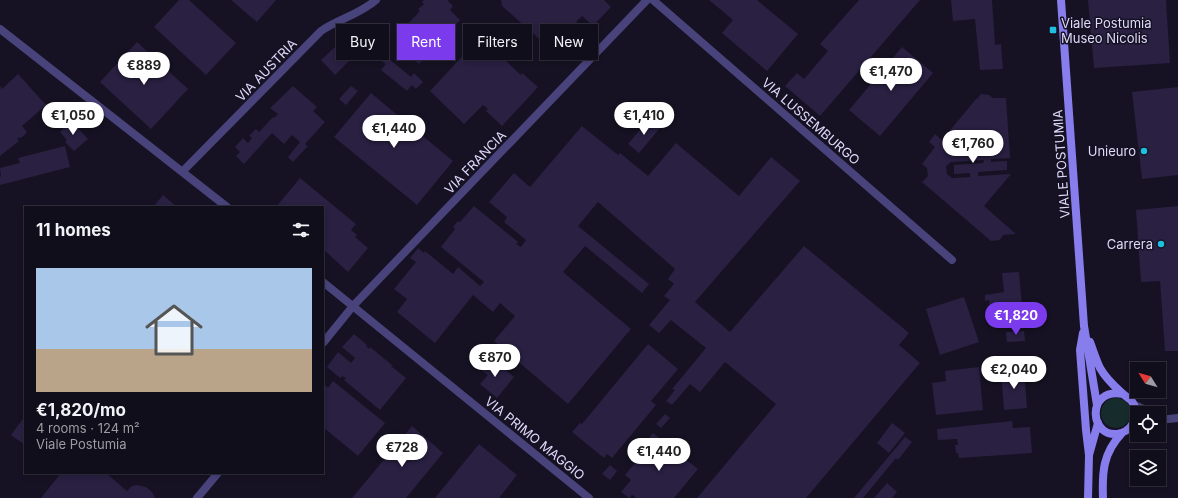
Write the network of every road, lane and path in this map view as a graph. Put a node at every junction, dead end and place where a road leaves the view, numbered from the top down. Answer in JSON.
{"nodes":[{"id":1,"x":376,"y":0,"type":"edge"},
{"id":2,"x":647,"y":0,"type":"edge"},
{"id":3,"x":653,"y":0,"type":"edge"},
{"id":4,"x":1061,"y":0,"type":"edge"},
{"id":5,"x":0,"y":30,"type":"edge"},
{"id":6,"x":182,"y":172,"type":"junction"},
{"id":7,"x":226,"y":206,"type":"edge"},
{"id":8,"x":952,"y":260,"type":"dead end"},
{"id":9,"x":324,"y":283,"type":"edge"},
{"id":10,"x":353,"y":306,"type":"junction"},
{"id":11,"x":1084,"y":326,"type":"junction"},
{"id":12,"x":324,"y":342,"type":"edge"},
{"id":13,"x":1123,"y":394,"type":"junction"},
{"id":14,"x":1134,"y":404,"type":"joint"},
{"id":15,"x":1097,"y":405,"type":"junction"},
{"id":16,"x":1138,"y":406,"type":"edge"},
{"id":17,"x":1098,"y":423,"type":"junction"},
{"id":18,"x":1130,"y":428,"type":"edge"},
{"id":19,"x":1122,"y":433,"type":"junction"},
{"id":20,"x":1089,"y":455,"type":"junction"},
{"id":21,"x":217,"y":474,"type":"edge"},
{"id":22,"x":197,"y":498,"type":"edge"},
{"id":23,"x":589,"y":498,"type":"edge"},
{"id":24,"x":1088,"y":498,"type":"edge"},
{"id":25,"x":1103,"y":498,"type":"edge"}],
"edges":[{"from":1,"to":6,"type":"street","name":"VIA AUSTRIA"},
{"from":2,"to":10,"type":"street","name":"VIA FRANCIA"},
{"from":3,"to":8,"type":"street","name":"VIA LUSSEMBURGO"},
{"from":4,"to":11,"type":"main road","name":"VIALE POSTUMIA"},
{"from":5,"to":6,"type":"street"},
{"from":6,"to":7,"type":"street"},
{"from":9,"to":10,"type":"street","name":"VIA PRIMO MAGGIO"},
{"from":10,"to":12,"type":"street","name":"VIA FRANCIA"},
{"from":10,"to":23,"type":"street","name":"VIA PRIMO MAGGIO"},
{"from":11,"to":13,"type":"main road","name":"VIALE POSTUMIA"},
{"from":11,"to":15,"type":"main road","name":"VIALE POSTUMIA"},
{"from":11,"to":20,"type":"main road","name":"VIALE POSTUMIA"},
{"from":13,"to":14,"type":"main road","name":"VIALE POSTUMIA"},
{"from":13,"to":15,"type":"main road"},
{"from":14,"to":16,"type":"street"},
{"from":15,"to":17,"type":"main road","name":"VIALE POSTUMIA"},
{"from":17,"to":19,"type":"main road"},
{"from":17,"to":20,"type":"main road","name":"VIALE POSTUMIA"},
{"from":18,"to":19,"type":"main road"},
{"from":19,"to":25,"type":"main road"},
{"from":20,"to":24,"type":"main road"},
{"from":21,"to":22,"type":"street"}]}
